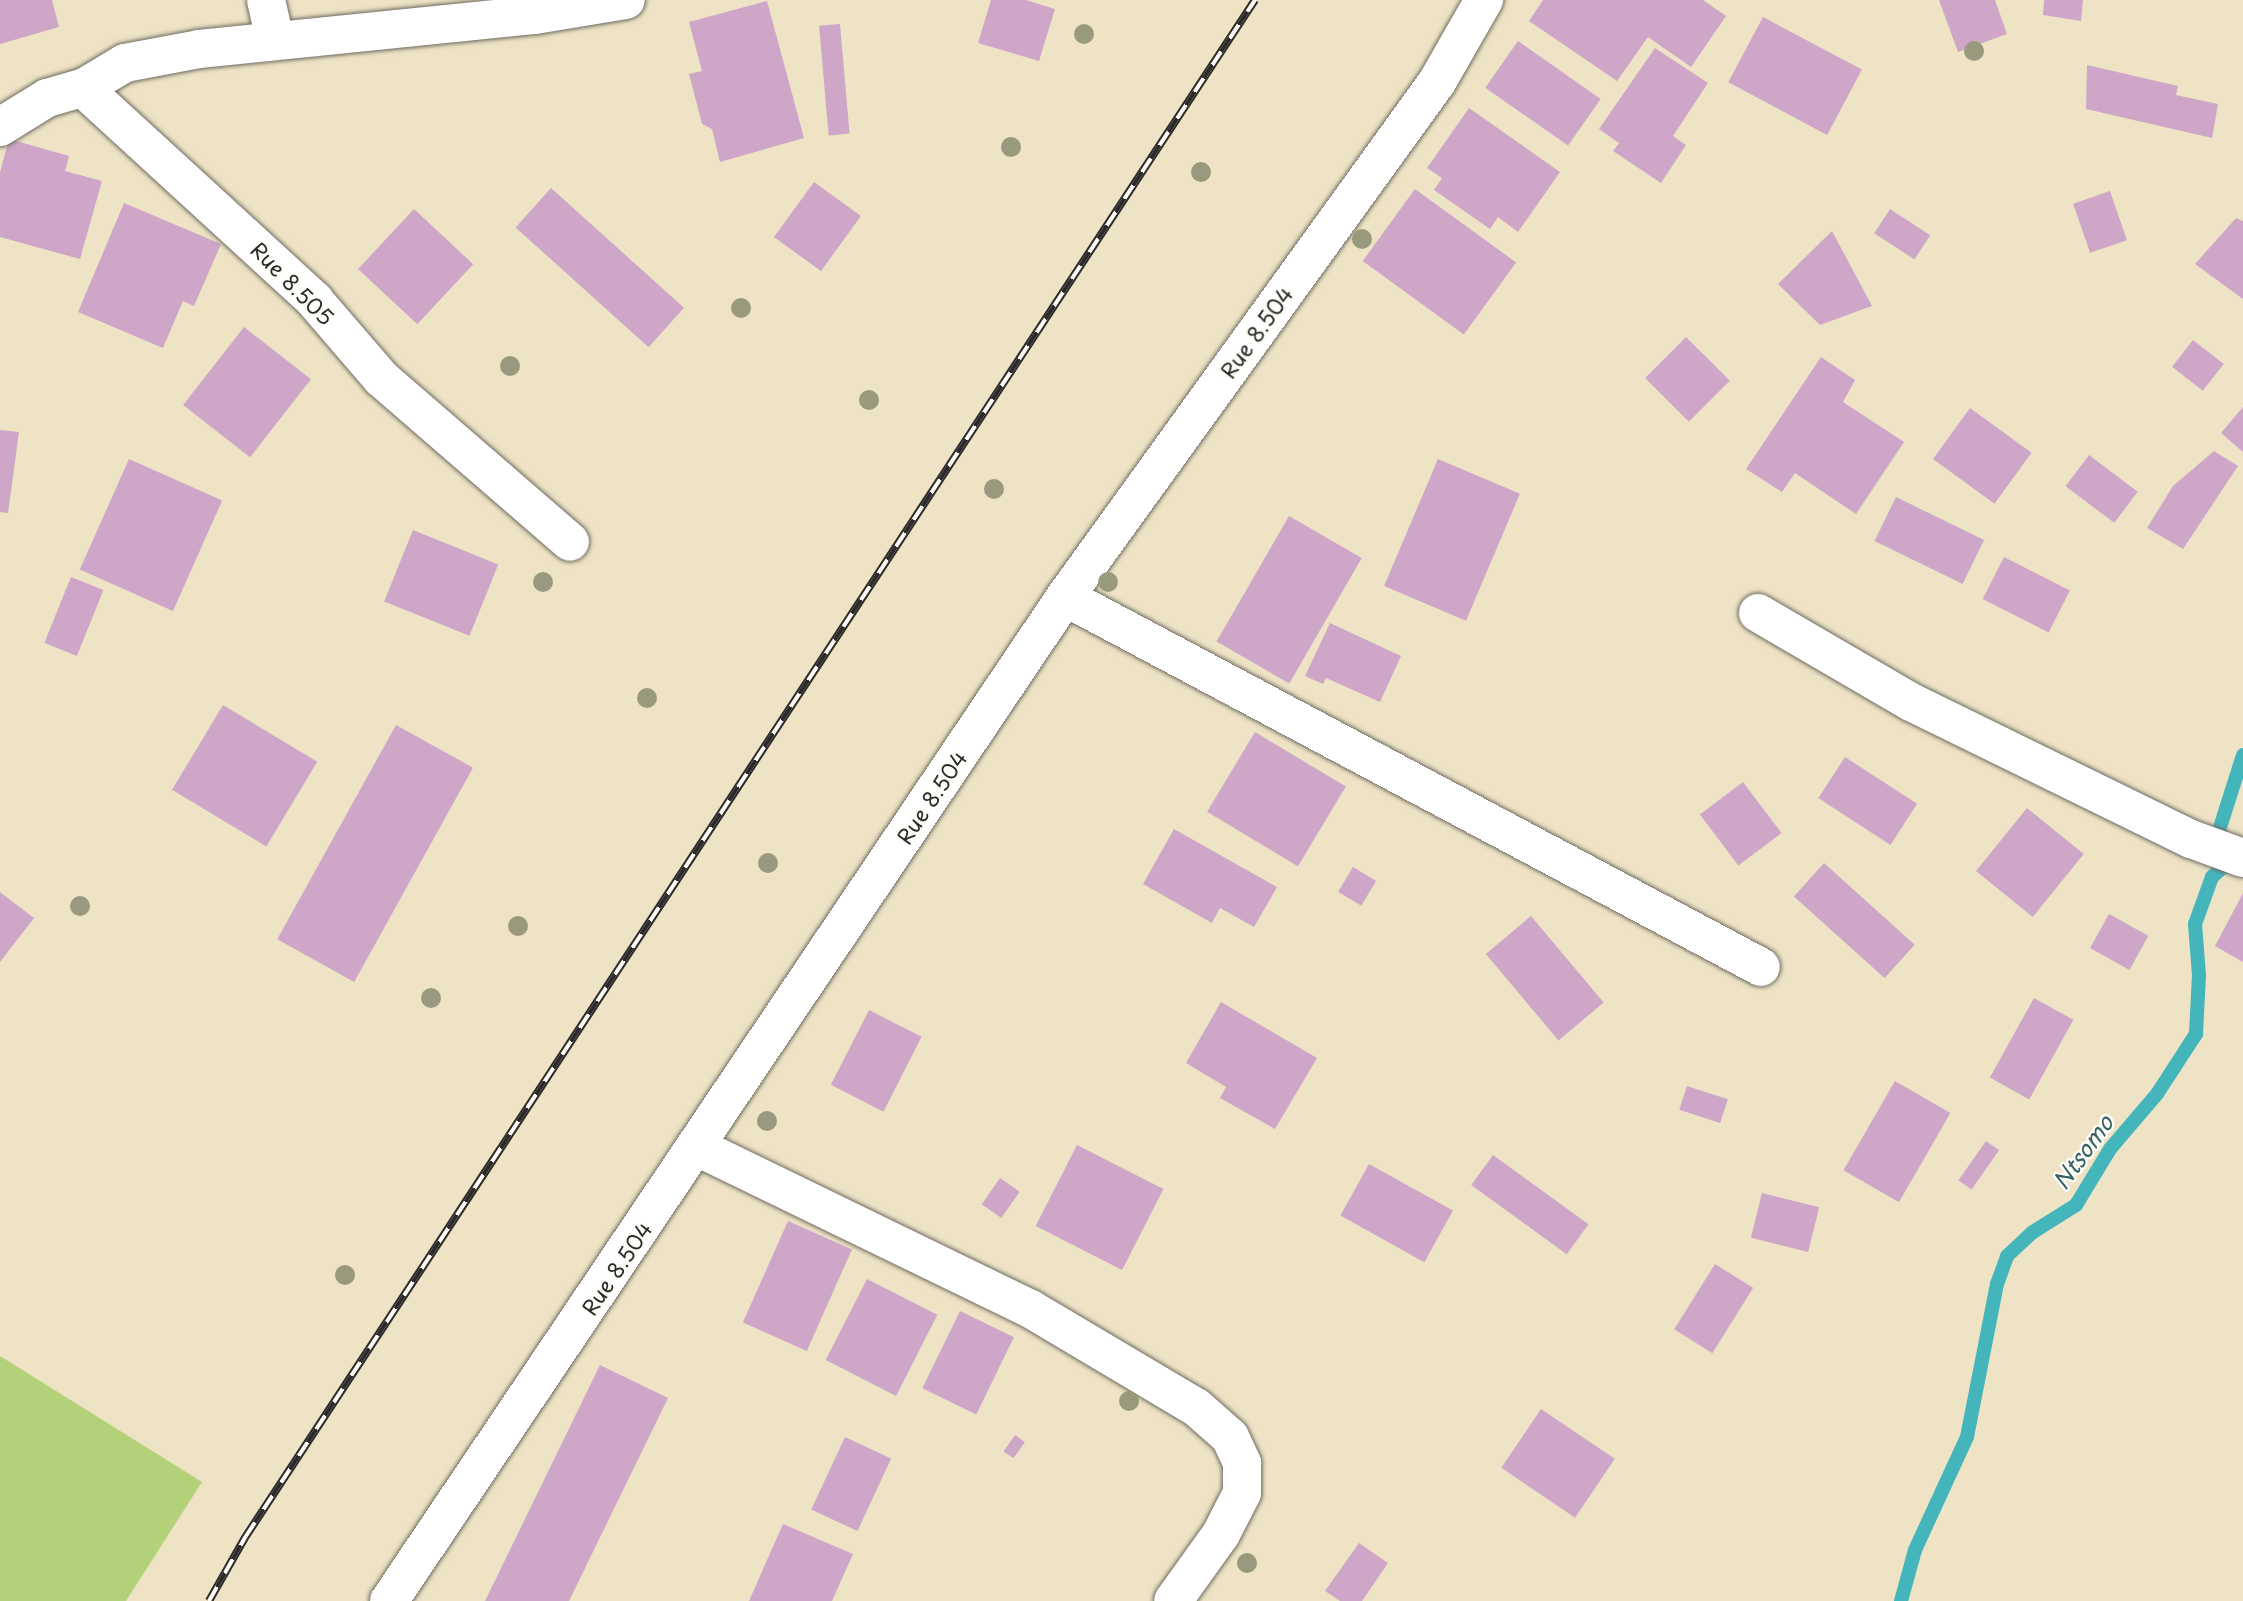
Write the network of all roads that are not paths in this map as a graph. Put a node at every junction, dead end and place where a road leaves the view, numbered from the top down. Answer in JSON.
{"nodes":[{"id":1,"x":266,"y":0,"type":"edge"},
{"id":2,"x":626,"y":0,"type":"edge"},
{"id":3,"x":1485,"y":0,"type":"edge"},
{"id":4,"x":275,"y":40,"type":"junction"},
{"id":5,"x":83,"y":88,"type":"junction"},
{"id":6,"x":0,"y":127,"type":"edge"},
{"id":7,"x":570,"y":542,"type":"dead end"},
{"id":8,"x":1065,"y":597,"type":"junction"},
{"id":9,"x":1758,"y":612,"type":"dead end"},
{"id":10,"x":2243,"y":858,"type":"edge"},
{"id":11,"x":1761,"y":967,"type":"dead end"},
{"id":12,"x":697,"y":1147,"type":"junction"},
{"id":13,"x":388,"y":1601,"type":"edge"},
{"id":14,"x":1173,"y":1601,"type":"edge"}],
"edges":[{"from":1,"to":4,"type":"street"},
{"from":2,"to":4,"type":"street"},
{"from":3,"to":8,"type":"street","name":"Rue 8.504"},
{"from":4,"to":5,"type":"street"},
{"from":5,"to":6,"type":"street"},
{"from":5,"to":7,"type":"street","name":"Rue 8.505"},
{"from":8,"to":11,"type":"street"},
{"from":8,"to":12,"type":"street","name":"Rue 8.504"},
{"from":9,"to":10,"type":"street"},
{"from":12,"to":13,"type":"street","name":"Rue 8.504"},
{"from":12,"to":14,"type":"street"}]}
